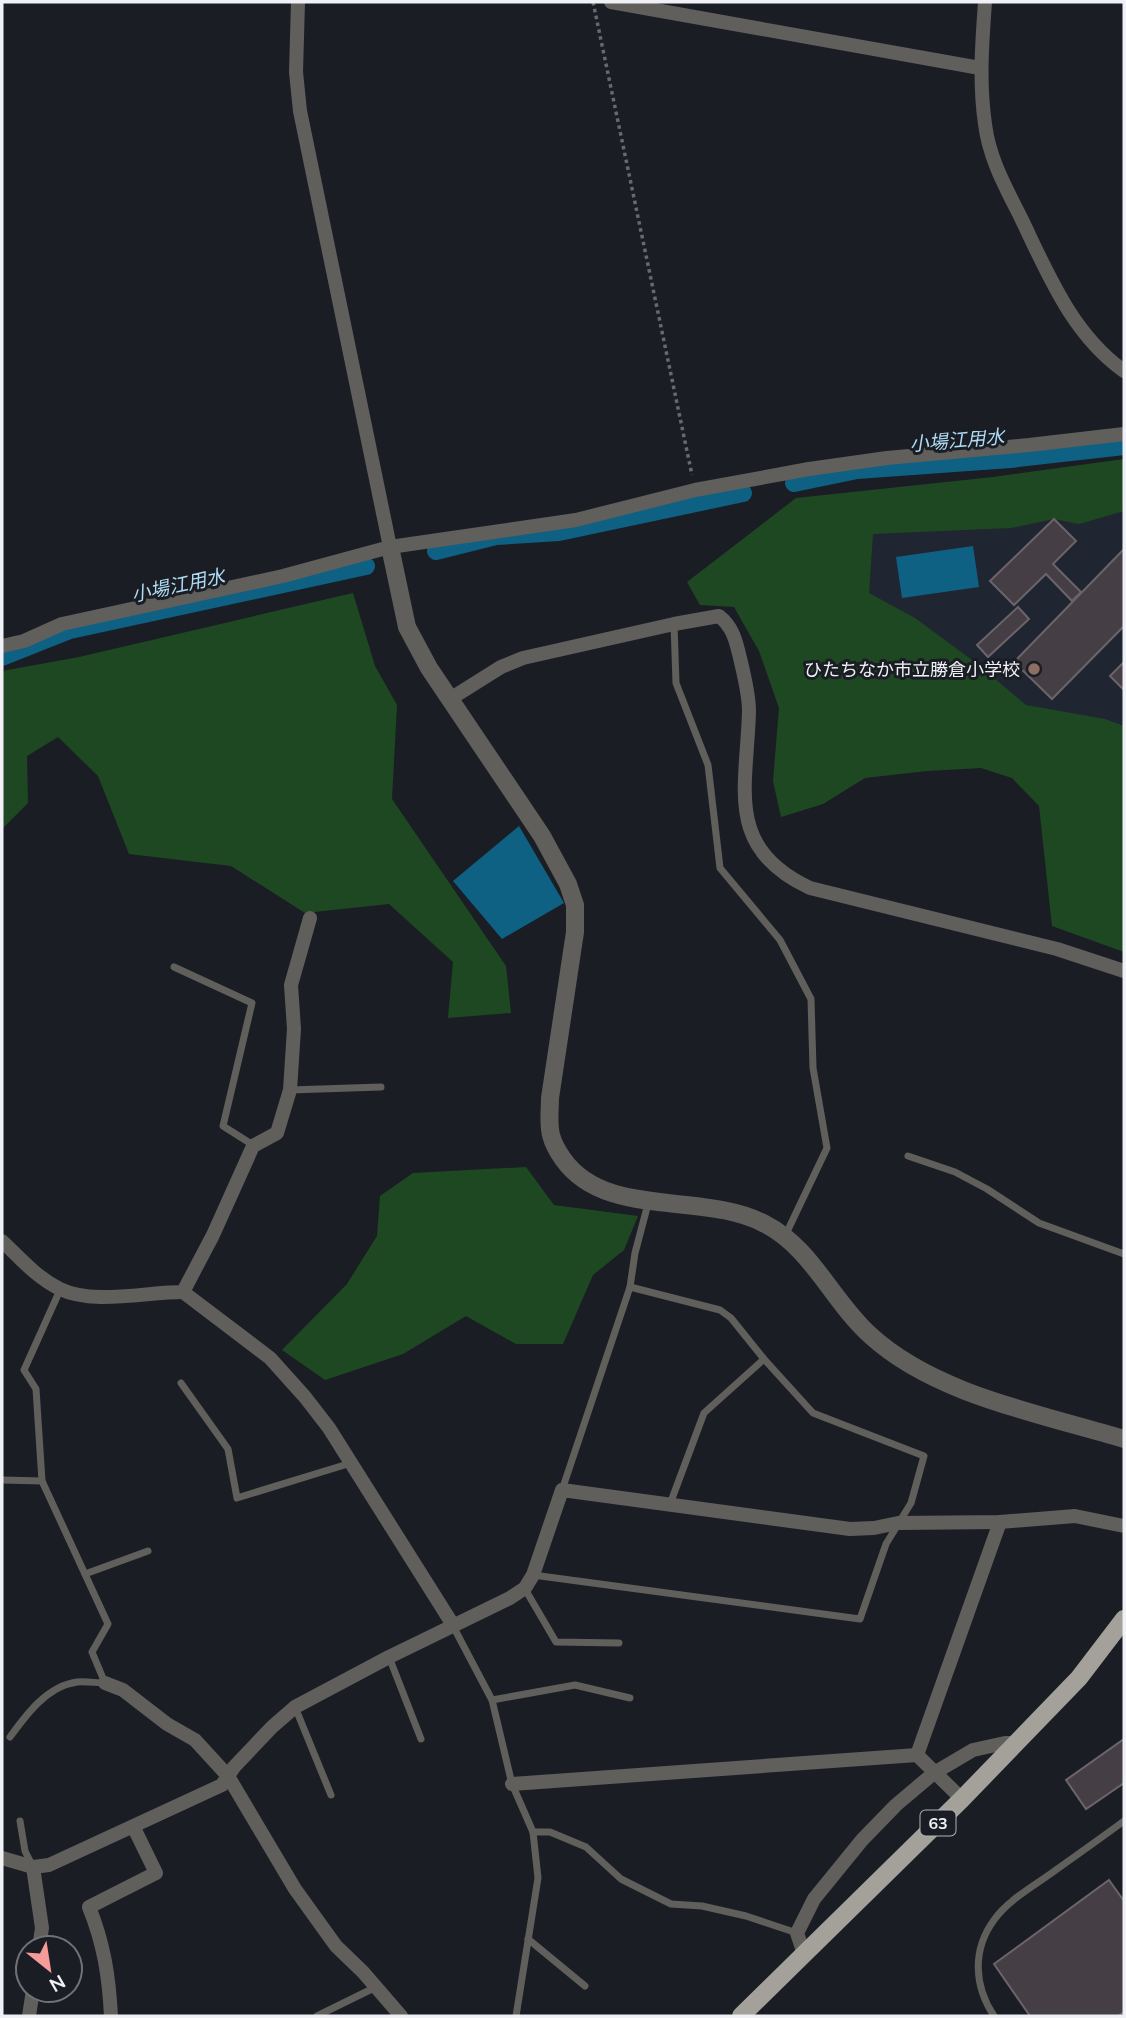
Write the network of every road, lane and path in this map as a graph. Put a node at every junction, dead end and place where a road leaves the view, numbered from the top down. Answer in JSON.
{"nodes":[{"id":1,"x":298,"y":2,"type":"edge"},
{"id":2,"x":593,"y":2,"type":"edge"},
{"id":3,"x":611,"y":2,"type":"edge"},
{"id":4,"x":985,"y":2,"type":"edge"},
{"id":5,"x":980,"y":68,"type":"junction"},
{"id":6,"x":1124,"y":371,"type":"edge"},
{"id":7,"x":1124,"y":434,"type":"edge"},
{"id":8,"x":695,"y":491,"type":"junction"},
{"id":9,"x":390,"y":547,"type":"junction"},
{"id":10,"x":674,"y":624,"type":"junction"},
{"id":11,"x":2,"y":646,"type":"edge"},
{"id":12,"x":450,"y":699,"type":"junction"},
{"id":13,"x":310,"y":918,"type":"dead end"},
{"id":14,"x":174,"y":967,"type":"dead end"},
{"id":15,"x":1124,"y":971,"type":"edge"},
{"id":16,"x":381,"y":1087,"type":"dead end"},
{"id":17,"x":290,"y":1090,"type":"junction"},
{"id":18,"x":253,"y":1146,"type":"junction"},
{"id":19,"x":908,"y":1156,"type":"dead end"},
{"id":20,"x":649,"y":1199,"type":"junction"},
{"id":21,"x":785,"y":1236,"type":"junction"},
{"id":22,"x":2,"y":1241,"type":"edge"},
{"id":23,"x":1124,"y":1254,"type":"edge"},
{"id":24,"x":630,"y":1287,"type":"junction"},
{"id":25,"x":60,"y":1289,"type":"junction"},
{"id":26,"x":183,"y":1292,"type":"junction"},
{"id":27,"x":764,"y":1359,"type":"junction"},
{"id":28,"x":181,"y":1383,"type":"dead end"},
{"id":29,"x":1124,"y":1438,"type":"edge"},
{"id":30,"x":351,"y":1463,"type":"junction"},
{"id":31,"x":2,"y":1480,"type":"edge"},
{"id":32,"x":42,"y":1481,"type":"junction"},
{"id":33,"x":562,"y":1490,"type":"junction"},
{"id":34,"x":670,"y":1505,"type":"junction"},
{"id":35,"x":1000,"y":1522,"type":"junction"},
{"id":36,"x":898,"y":1523,"type":"junction"},
{"id":37,"x":1124,"y":1527,"type":"edge"},
{"id":38,"x":148,"y":1551,"type":"dead end"},
{"id":39,"x":85,"y":1574,"type":"junction"},
{"id":40,"x":529,"y":1582,"type":"junction"},
{"id":41,"x":1124,"y":1619,"type":"edge"},
{"id":42,"x":453,"y":1625,"type":"junction"},
{"id":43,"x":619,"y":1643,"type":"dead end"},
{"id":44,"x":389,"y":1657,"type":"junction"},
{"id":45,"x":104,"y":1683,"type":"junction"},
{"id":46,"x":630,"y":1698,"type":"dead end"},
{"id":47,"x":492,"y":1700,"type":"junction"},
{"id":48,"x":295,"y":1707,"type":"junction"},
{"id":49,"x":10,"y":1737,"type":"dead end"},
{"id":50,"x":421,"y":1739,"type":"dead end"},
{"id":51,"x":1016,"y":1743,"type":"junction"},
{"id":52,"x":917,"y":1755,"type":"junction"},
{"id":53,"x":934,"y":1773,"type":"junction"},
{"id":54,"x":228,"y":1776,"type":"junction"},
{"id":55,"x":512,"y":1784,"type":"junction"},
{"id":56,"x":331,"y":1794,"type":"dead end"},
{"id":57,"x":962,"y":1799,"type":"junction"},
{"id":58,"x":20,"y":1821,"type":"dead end"},
{"id":59,"x":1124,"y":1821,"type":"edge"},
{"id":60,"x":134,"y":1828,"type":"junction"},
{"id":61,"x":533,"y":1832,"type":"junction"},
{"id":62,"x":2,"y":1858,"type":"edge"},
{"id":63,"x":33,"y":1867,"type":"junction"},
{"id":64,"x":797,"y":1933,"type":"junction"},
{"id":65,"x":41,"y":1934,"type":"edge"},
{"id":66,"x":528,"y":1939,"type":"junction"},
{"id":67,"x":804,"y":1954,"type":"junction"},
{"id":68,"x":377,"y":1986,"type":"junction"},
{"id":69,"x":585,"y":1986,"type":"dead end"},
{"id":70,"x":111,"y":2016,"type":"edge"},
{"id":71,"x":317,"y":2016,"type":"edge"},
{"id":72,"x":401,"y":2016,"type":"edge"},
{"id":73,"x":516,"y":2016,"type":"edge"},
{"id":74,"x":741,"y":2016,"type":"edge"},
{"id":75,"x":994,"y":2016,"type":"edge"}],
"edges":[{"from":1,"to":9,"type":"street"},
{"from":2,"to":8,"type":"path"},
{"from":3,"to":5,"type":"street"},
{"from":4,"to":5,"type":"street"},
{"from":5,"to":6,"type":"street"},
{"from":7,"to":8,"type":"street"},
{"from":8,"to":9,"type":"street"},
{"from":9,"to":11,"type":"street"},
{"from":9,"to":12,"type":"street"},
{"from":10,"to":12,"type":"street"},
{"from":10,"to":15,"type":"street"},
{"from":10,"to":21,"type":"lane"},
{"from":12,"to":20,"type":"street"},
{"from":13,"to":17,"type":"street"},
{"from":14,"to":18,"type":"lane"},
{"from":16,"to":17,"type":"lane"},
{"from":17,"to":18,"type":"street"},
{"from":18,"to":26,"type":"street"},
{"from":19,"to":23,"type":"lane"},
{"from":20,"to":21,"type":"street"},
{"from":20,"to":24,"type":"lane"},
{"from":21,"to":29,"type":"street"},
{"from":22,"to":25,"type":"street"},
{"from":24,"to":27,"type":"lane"},
{"from":24,"to":33,"type":"lane"},
{"from":25,"to":26,"type":"street"},
{"from":25,"to":32,"type":"lane"},
{"from":26,"to":30,"type":"street"},
{"from":27,"to":34,"type":"lane"},
{"from":27,"to":36,"type":"lane"},
{"from":28,"to":30,"type":"lane"},
{"from":30,"to":42,"type":"street"},
{"from":31,"to":32,"type":"lane"},
{"from":32,"to":39,"type":"lane"},
{"from":33,"to":34,"type":"street"},
{"from":33,"to":40,"type":"street"},
{"from":34,"to":36,"type":"street"},
{"from":35,"to":36,"type":"street"},
{"from":35,"to":37,"type":"street"},
{"from":35,"to":52,"type":"street"},
{"from":36,"to":40,"type":"lane"},
{"from":38,"to":39,"type":"lane"},
{"from":39,"to":45,"type":"lane"},
{"from":40,"to":42,"type":"street"},
{"from":40,"to":43,"type":"lane"},
{"from":41,"to":51,"type":"main road","number":"63"},
{"from":42,"to":44,"type":"street"},
{"from":42,"to":47,"type":"lane"},
{"from":44,"to":48,"type":"street"},
{"from":44,"to":50,"type":"lane"},
{"from":45,"to":49,"type":"lane"},
{"from":45,"to":54,"type":"street"},
{"from":46,"to":47,"type":"lane"},
{"from":47,"to":55,"type":"lane"},
{"from":48,"to":54,"type":"street"},
{"from":48,"to":56,"type":"lane"},
{"from":51,"to":53,"type":"street"},
{"from":51,"to":57,"type":"main road","number":"63"},
{"from":52,"to":53,"type":"street"},
{"from":52,"to":55,"type":"street"},
{"from":53,"to":57,"type":"street"},
{"from":53,"to":64,"type":"street"},
{"from":54,"to":60,"type":"street"},
{"from":54,"to":68,"type":"street"},
{"from":55,"to":61,"type":"lane"},
{"from":57,"to":67,"type":"main road","number":"63"},
{"from":58,"to":63,"type":"lane"},
{"from":59,"to":75,"type":"lane"},
{"from":60,"to":63,"type":"street"},
{"from":60,"to":70,"type":"street"},
{"from":61,"to":64,"type":"lane"},
{"from":61,"to":66,"type":"lane"},
{"from":62,"to":63,"type":"street"},
{"from":63,"to":65,"type":"street"},
{"from":64,"to":67,"type":"street"},
{"from":66,"to":69,"type":"lane"},
{"from":66,"to":73,"type":"lane"},
{"from":67,"to":74,"type":"main road","number":"63"},
{"from":68,"to":71,"type":"lane"},
{"from":68,"to":72,"type":"street"}]}
